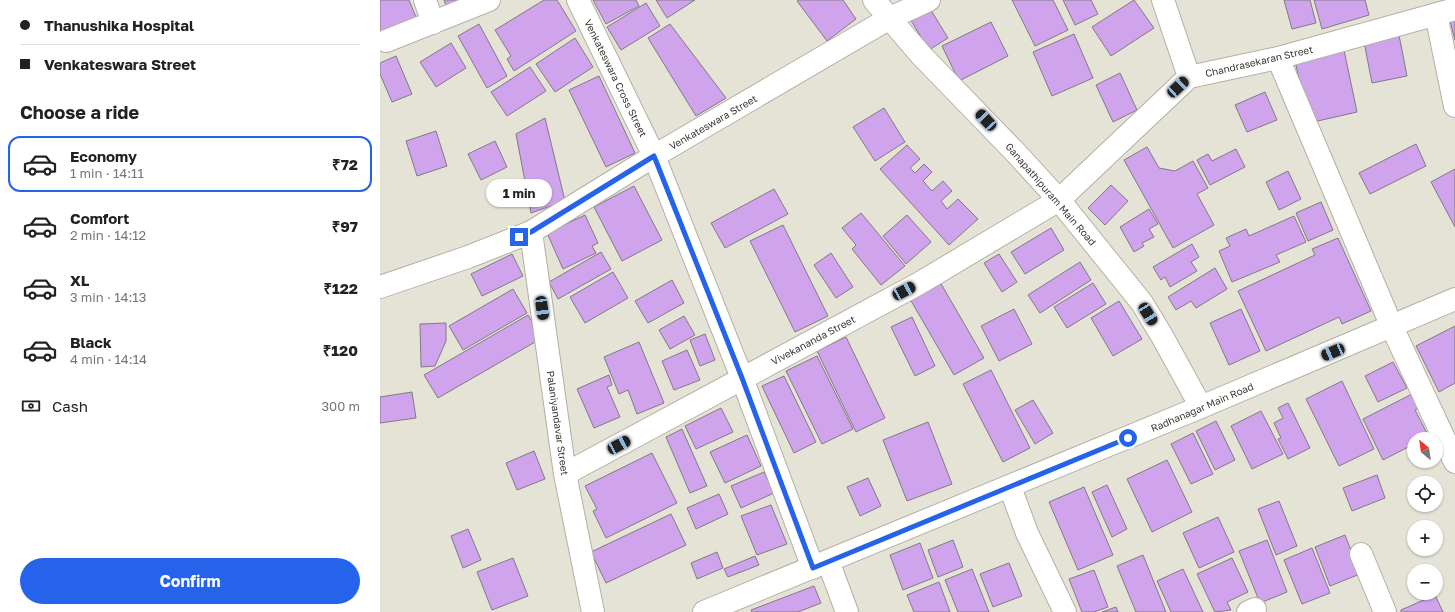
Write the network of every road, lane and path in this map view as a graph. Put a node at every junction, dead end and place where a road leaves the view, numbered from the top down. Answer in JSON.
{"nodes":[{"id":1,"x":426,"y":0,"type":"edge"},
{"id":2,"x":489,"y":0,"type":"edge"},
{"id":3,"x":578,"y":0,"type":"edge"},
{"id":4,"x":874,"y":0,"type":"edge"},
{"id":5,"x":929,"y":0,"type":"edge"},
{"id":6,"x":1163,"y":0,"type":"edge"},
{"id":7,"x":1445,"y":11,"type":"edge"},
{"id":8,"x":890,"y":18,"type":"junction"},
{"id":9,"x":433,"y":22,"type":"junction"},
{"id":10,"x":386,"y":42,"type":"dead end"},
{"id":11,"x":1278,"y":58,"type":"junction"},
{"id":12,"x":1189,"y":77,"type":"junction"},
{"id":13,"x":1455,"y":106,"type":"edge"},
{"id":14,"x":654,"y":156,"type":"junction"},
{"id":15,"x":1059,"y":200,"type":"junction"},
{"id":16,"x":531,"y":232,"type":"junction"},
{"id":17,"x":380,"y":287,"type":"edge"},
{"id":18,"x":1455,"y":299,"type":"edge"},
{"id":19,"x":1392,"y":327,"type":"junction"},
{"id":20,"x":742,"y":378,"type":"junction"},
{"id":21,"x":1201,"y":407,"type":"junction"},
{"id":22,"x":1455,"y":462,"type":"edge"},
{"id":23,"x":565,"y":474,"type":"junction"},
{"id":24,"x":1010,"y":486,"type":"junction"},
{"id":25,"x":1361,"y":554,"type":"dead end"},
{"id":26,"x":821,"y":564,"type":"junction"},
{"id":27,"x":593,"y":612,"type":"edge"},
{"id":28,"x":704,"y":612,"type":"edge"},
{"id":29,"x":847,"y":612,"type":"edge"},
{"id":30,"x":1065,"y":612,"type":"edge"},
{"id":31,"x":1385,"y":612,"type":"edge"}],
"edges":[{"from":1,"to":9,"type":"street"},
{"from":2,"to":9,"type":"street"},
{"from":3,"to":14,"type":"street","name":"Venkateswara Cross Street"},
{"from":4,"to":8,"type":"street","name":"Ganapathipuram Main Road"},
{"from":5,"to":8,"type":"street","name":"Venkateswara Street"},
{"from":6,"to":12,"type":"street"},
{"from":7,"to":11,"type":"street","name":"Chandrasekaran Street"},
{"from":7,"to":13,"type":"street"},
{"from":8,"to":14,"type":"street","name":"Venkateswara Street"},
{"from":8,"to":15,"type":"street","name":"Ganapathipuram Main Road"},
{"from":9,"to":10,"type":"street"},
{"from":11,"to":12,"type":"street","name":"Chandrasekaran Street"},
{"from":11,"to":19,"type":"street"},
{"from":12,"to":15,"type":"street"},
{"from":14,"to":16,"type":"street","name":"Venkateswara Street"},
{"from":14,"to":20,"type":"street","name":"Venkateswara Cross Street"},
{"from":15,"to":20,"type":"street","name":"Vivekananda Street"},
{"from":15,"to":21,"type":"street","name":"Ganapathipuram Main Road"},
{"from":16,"to":17,"type":"street","name":"Venkateswara Street"},
{"from":16,"to":23,"type":"street","name":"Palaniyandavar Street"},
{"from":18,"to":19,"type":"street","name":"Radhanagar Main Road"},
{"from":19,"to":21,"type":"street","name":"Radhanagar Main Road"},
{"from":19,"to":22,"type":"street"},
{"from":20,"to":23,"type":"street","name":"Vivekananda Street"},
{"from":20,"to":26,"type":"street","name":"Venkateswara Cross Street"},
{"from":21,"to":24,"type":"street","name":"Radhanagar Main Road"},
{"from":23,"to":27,"type":"street","name":"Palaniyandavar Street"},
{"from":24,"to":26,"type":"street","name":"Radhanagar Main Road"},
{"from":24,"to":30,"type":"street"},
{"from":25,"to":31,"type":"street"},
{"from":26,"to":28,"type":"street","name":"Radhanagar Main Road"},
{"from":26,"to":29,"type":"street","name":"Venkateswara Cross Street"}]}
